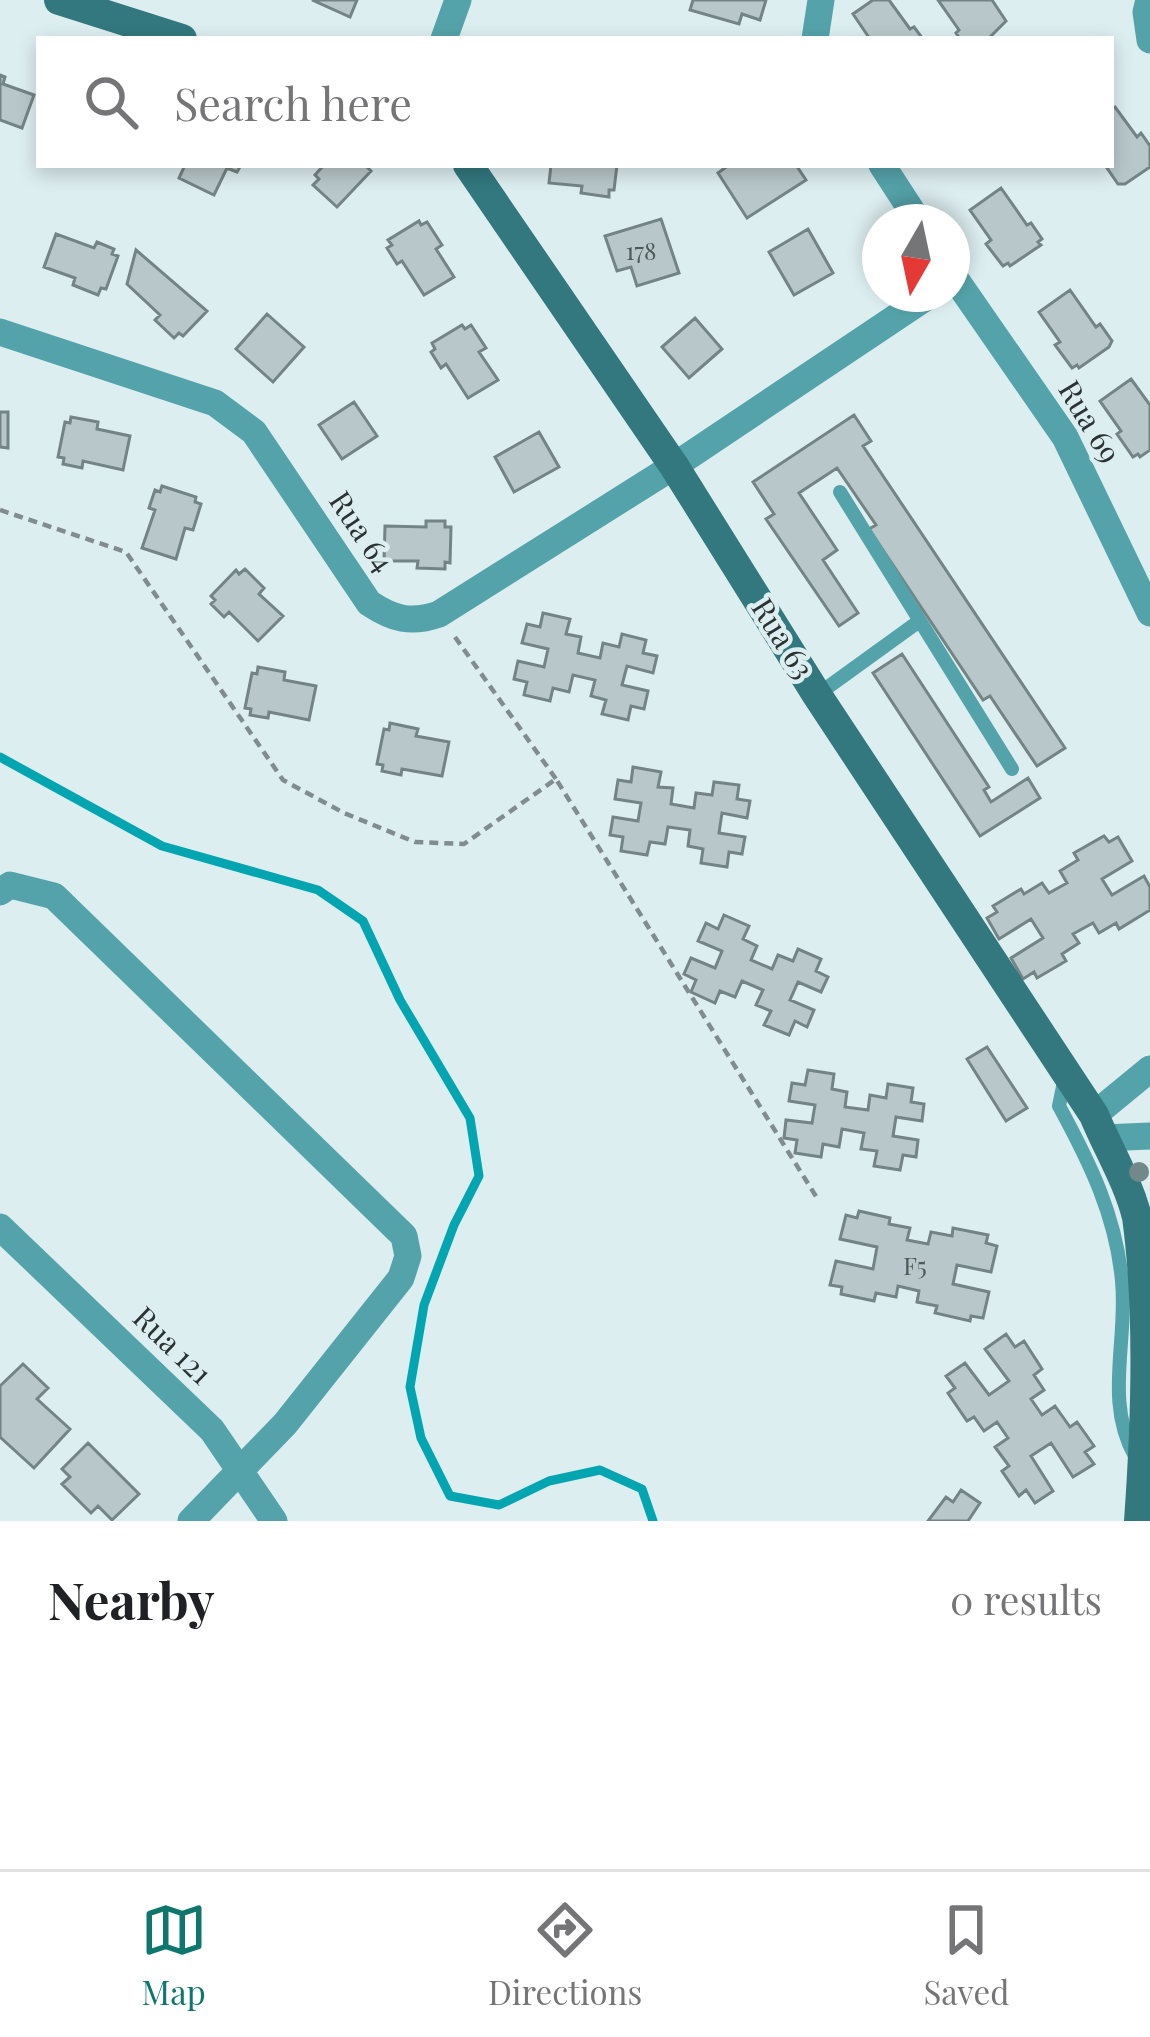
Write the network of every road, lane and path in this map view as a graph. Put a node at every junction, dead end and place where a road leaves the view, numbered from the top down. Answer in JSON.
{"nodes":[{"id":1,"x":59,"y":0,"type":"edge"},
{"id":2,"x":458,"y":0,"type":"edge"},
{"id":3,"x":820,"y":0,"type":"edge"},
{"id":4,"x":1149,"y":0,"type":"edge"},
{"id":5,"x":173,"y":36,"type":"edge"},
{"id":6,"x":445,"y":36,"type":"edge"},
{"id":7,"x":815,"y":36,"type":"edge"},
{"id":8,"x":1150,"y":40,"type":"edge"},
{"id":9,"x":470,"y":168,"type":"edge"},
{"id":10,"x":884,"y":168,"type":"edge"},
{"id":11,"x":907,"y":204,"type":"edge"},
{"id":12,"x":970,"y":311,"type":"edge"},
{"id":13,"x":901,"y":312,"type":"edge"},
{"id":14,"x":0,"y":332,"type":"edge"},
{"id":15,"x":674,"y":466,"type":"junction"},
{"id":16,"x":840,"y":491,"type":"dead end"},
{"id":17,"x":0,"y":510,"type":"edge"},
{"id":18,"x":439,"y":614,"type":"junction"},
{"id":19,"x":1150,"y":614,"type":"edge"},
{"id":20,"x":918,"y":622,"type":"junction"},
{"id":21,"x":817,"y":695,"type":"junction"},
{"id":22,"x":1012,"y":769,"type":"dead end"},
{"id":23,"x":556,"y":779,"type":"junction"},
{"id":24,"x":0,"y":892,"type":"edge"},
{"id":25,"x":1150,"y":1069,"type":"edge"},
{"id":26,"x":1067,"y":1072,"type":"junction"},
{"id":27,"x":1099,"y":1127,"type":"junction"},
{"id":28,"x":1150,"y":1136,"type":"edge"},
{"id":29,"x":817,"y":1198,"type":"dead end"},
{"id":30,"x":0,"y":1227,"type":"edge"},
{"id":31,"x":240,"y":1469,"type":"junction"},
{"id":32,"x":1143,"y":1470,"type":"junction"},
{"id":33,"x":191,"y":1521,"type":"edge"},
{"id":34,"x":274,"y":1521,"type":"edge"},
{"id":35,"x":1139,"y":1521,"type":"edge"}],
"edges":[{"from":1,"to":5,"type":"street"},
{"from":2,"to":6,"type":"street"},
{"from":3,"to":7,"type":"street"},
{"from":4,"to":8,"type":"street"},
{"from":9,"to":15,"type":"street","name":"Rua 63"},
{"from":10,"to":11,"type":"street"},
{"from":12,"to":19,"type":"street","name":"Rua 69"},
{"from":13,"to":15,"type":"street","name":"Rua 69"},
{"from":14,"to":18,"type":"street","name":"Rua 64"},
{"from":15,"to":18,"type":"street"},
{"from":15,"to":21,"type":"street","name":"Rua 63"},
{"from":16,"to":20,"type":"lane"},
{"from":17,"to":23,"type":"path"},
{"from":18,"to":23,"type":"path"},
{"from":20,"to":21,"type":"lane"},
{"from":20,"to":22,"type":"lane"},
{"from":21,"to":26,"type":"street","name":"Rua 63"},
{"from":23,"to":29,"type":"path"},
{"from":24,"to":31,"type":"street"},
{"from":25,"to":27,"type":"street"},
{"from":26,"to":27,"type":"street","name":"Rua 63"},
{"from":26,"to":32,"type":"lane"},
{"from":27,"to":28,"type":"street"},
{"from":27,"to":32,"type":"street","name":"Rua 63"},
{"from":30,"to":31,"type":"street","name":"Rua 121"},
{"from":31,"to":33,"type":"street"},
{"from":31,"to":34,"type":"street","name":"Rua 121"},
{"from":32,"to":35,"type":"street","name":"Rua 63"}]}
